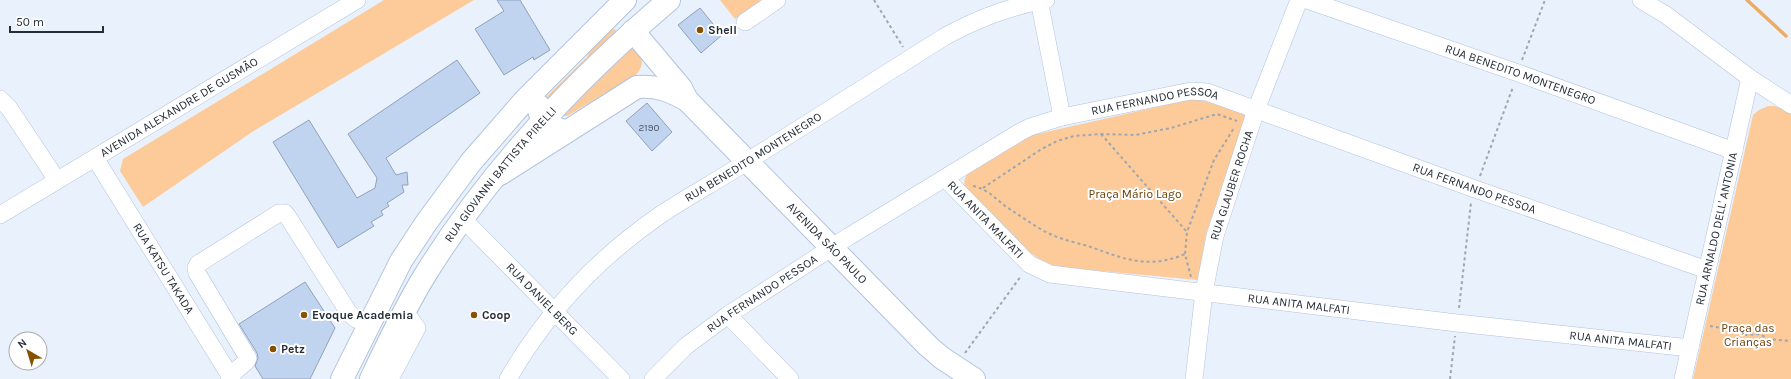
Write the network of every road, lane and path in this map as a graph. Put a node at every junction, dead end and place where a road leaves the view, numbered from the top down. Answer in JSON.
{"nodes":[{"id":1,"x":357,"y":0,"type":"edge"},
{"id":2,"x":625,"y":0,"type":"edge"},
{"id":3,"x":669,"y":0,"type":"edge"},
{"id":4,"x":777,"y":0,"type":"edge"},
{"id":5,"x":874,"y":0,"type":"edge"},
{"id":6,"x":1041,"y":0,"type":"edge"},
{"id":7,"x":1299,"y":0,"type":"edge"},
{"id":8,"x":1307,"y":0,"type":"edge"},
{"id":9,"x":1545,"y":0,"type":"edge"},
{"id":10,"x":1641,"y":0,"type":"edge"},
{"id":11,"x":604,"y":20,"type":"junction"},
{"id":12,"x":745,"y":22,"type":"dead end"},
{"id":13,"x":633,"y":31,"type":"junction"},
{"id":14,"x":572,"y":52,"type":"junction"},
{"id":15,"x":653,"y":54,"type":"junction"},
{"id":16,"x":910,"y":58,"type":"junction"},
{"id":17,"x":1518,"y":72,"type":"junction"},
{"id":18,"x":1750,"y":78,"type":"junction"},
{"id":19,"x":637,"y":87,"type":"junction"},
{"id":20,"x":0,"y":99,"type":"edge"},
{"id":21,"x":687,"y":100,"type":"junction"},
{"id":22,"x":1789,"y":101,"type":"edge"},
{"id":23,"x":1248,"y":107,"type":"junction"},
{"id":24,"x":1062,"y":117,"type":"junction"},
{"id":25,"x":544,"y":120,"type":"junction"},
{"id":26,"x":1238,"y":122,"type":"junction"},
{"id":27,"x":565,"y":131,"type":"junction"},
{"id":28,"x":1101,"y":134,"type":"junction"},
{"id":29,"x":1734,"y":151,"type":"junction"},
{"id":30,"x":95,"y":158,"type":"junction"},
{"id":31,"x":748,"y":161,"type":"junction"},
{"id":32,"x":494,"y":178,"type":"junction"},
{"id":33,"x":57,"y":180,"type":"junction"},
{"id":34,"x":950,"y":184,"type":"junction"},
{"id":35,"x":983,"y":188,"type":"junction"},
{"id":36,"x":1475,"y":189,"type":"junction"},
{"id":37,"x":0,"y":215,"type":"edge"},
{"id":38,"x":462,"y":218,"type":"junction"},
{"id":39,"x":1187,"y":232,"type":"junction"},
{"id":40,"x":832,"y":248,"type":"junction"},
{"id":41,"x":1185,"y":254,"type":"junction"},
{"id":42,"x":1029,"y":264,"type":"junction"},
{"id":43,"x":1707,"y":270,"type":"junction"},
{"id":44,"x":1186,"y":290,"type":"junction"},
{"id":45,"x":1204,"y":292,"type":"junction"},
{"id":46,"x":554,"y":311,"type":"junction"},
{"id":47,"x":402,"y":314,"type":"junction"},
{"id":48,"x":728,"y":314,"type":"junction"},
{"id":49,"x":1457,"y":323,"type":"junction"},
{"id":50,"x":1695,"y":324,"type":"junction"},
{"id":51,"x":369,"y":325,"type":"junction"},
{"id":52,"x":1791,"y":341,"type":"edge"},
{"id":53,"x":1690,"y":348,"type":"junction"},
{"id":54,"x":951,"y":373,"type":"edge"},
{"id":55,"x":230,"y":378,"type":"edge"},
{"id":56,"x":342,"y":379,"type":"edge"},
{"id":57,"x":371,"y":379,"type":"edge"},
{"id":58,"x":390,"y":379,"type":"edge"},
{"id":59,"x":508,"y":379,"type":"edge"},
{"id":60,"x":621,"y":379,"type":"edge"},
{"id":61,"x":653,"y":379,"type":"edge"},
{"id":62,"x":790,"y":379,"type":"edge"},
{"id":63,"x":974,"y":379,"type":"edge"},
{"id":64,"x":1194,"y":379,"type":"edge"},
{"id":65,"x":1450,"y":379,"type":"edge"},
{"id":66,"x":1683,"y":379,"type":"edge"}],
"edges":[{"from":1,"to":30,"type":"street","name":"AVENIDA ALEXANDRE DE GUSMÃO"},
{"from":2,"to":11,"type":"main road"},
{"from":3,"to":13,"type":"main road","name":"RUA GIOVANNI BATTISTA PIRELLI"},
{"from":4,"to":12,"type":"street"},
{"from":5,"to":16,"type":"path"},
{"from":6,"to":16,"type":"street","name":"RUA BENEDITO MONTENEGRO"},
{"from":6,"to":24,"type":"street"},
{"from":7,"to":23,"type":"street","name":"RUA GLAUBER ROCHA"},
{"from":8,"to":17,"type":"street","name":"RUA BENEDITO MONTENEGRO"},
{"from":9,"to":17,"type":"path"},
{"from":10,"to":18,"type":"street"},
{"from":11,"to":13,"type":"main road"},
{"from":11,"to":14,"type":"main road"},
{"from":13,"to":15,"type":"main road","name":"AVENIDA SÃO PAULO"},
{"from":13,"to":25,"type":"main road","name":"RUA GIOVANNI BATTISTA PIRELLI"},
{"from":14,"to":25,"type":"main road"},
{"from":14,"to":51,"type":"main road"},
{"from":15,"to":19,"type":"main road"},
{"from":15,"to":21,"type":"main road","name":"AVENIDA SÃO PAULO"},
{"from":16,"to":31,"type":"street","name":"RUA BENEDITO MONTENEGRO"},
{"from":17,"to":29,"type":"street","name":"RUA BENEDITO MONTENEGRO"},
{"from":17,"to":36,"type":"path"},
{"from":18,"to":22,"type":"street"},
{"from":18,"to":29,"type":"street","name":"RUA ARNALDO DELL' ANTONIA"},
{"from":19,"to":21,"type":"main road","name":"AVENIDA SÃO PAULO"},
{"from":19,"to":27,"type":"main road"},
{"from":20,"to":33,"type":"street"},
{"from":21,"to":31,"type":"main road","name":"AVENIDA SÃO PAULO"},
{"from":23,"to":24,"type":"street","name":"RUA FERNANDO PESSOA"},
{"from":23,"to":26,"type":"path"},
{"from":23,"to":36,"type":"street","name":"RUA FERNANDO PESSOA"},
{"from":23,"to":45,"type":"street","name":"RUA GLAUBER ROCHA"},
{"from":24,"to":34,"type":"street","name":"RUA FERNANDO PESSOA"},
{"from":25,"to":27,"type":"main road"},
{"from":25,"to":32,"type":"main road","name":"RUA GIOVANNI BATTISTA PIRELLI"},
{"from":26,"to":28,"type":"path"},
{"from":26,"to":39,"type":"path"},
{"from":27,"to":32,"type":"main road"},
{"from":28,"to":35,"type":"path"},
{"from":28,"to":39,"type":"path"},
{"from":29,"to":43,"type":"street","name":"RUA ARNALDO DELL' ANTONIA"},
{"from":30,"to":33,"type":"street","name":"AVENIDA ALEXANDRE DE GUSMÃO"},
{"from":30,"to":55,"type":"street","name":"RUA KATSU TAKADA"},
{"from":31,"to":40,"type":"main road","name":"AVENIDA SÃO PAULO"},
{"from":31,"to":46,"type":"street","name":"RUA BENEDITO MONTENEGRO"},
{"from":32,"to":38,"type":"main road","name":"RUA GIOVANNI BATTISTA PIRELLI"},
{"from":33,"to":37,"type":"street","name":"AVENIDA ALEXANDRE DE GUSMÃO"},
{"from":34,"to":35,"type":"path"},
{"from":34,"to":40,"type":"street","name":"RUA FERNANDO PESSOA"},
{"from":34,"to":42,"type":"street","name":"RUA ANITA MALFATI"},
{"from":35,"to":41,"type":"path"},
{"from":36,"to":43,"type":"street","name":"RUA FERNANDO PESSOA"},
{"from":36,"to":49,"type":"path"},
{"from":38,"to":46,"type":"street","name":"RUA DANIEL BERG"},
{"from":38,"to":47,"type":"main road","name":"RUA GIOVANNI BATTISTA PIRELLI"},
{"from":39,"to":41,"type":"path"},
{"from":40,"to":48,"type":"street","name":"RUA FERNANDO PESSOA"},
{"from":40,"to":54,"type":"main road","name":"AVENIDA SÃO PAULO"},
{"from":41,"to":44,"type":"path"},
{"from":42,"to":44,"type":"street","name":"RUA ANITA MALFATI"},
{"from":42,"to":54,"type":"path"},
{"from":43,"to":50,"type":"street","name":"RUA ARNALDO DELL' ANTONIA"},
{"from":44,"to":45,"type":"street","name":"RUA ANITA MALFATI"},
{"from":45,"to":49,"type":"street","name":"RUA ANITA MALFATI"},
{"from":45,"to":64,"type":"street","name":"RUA GLAUBER ROCHA"},
{"from":46,"to":59,"type":"street","name":"RUA BENEDITO MONTENEGRO"},
{"from":46,"to":60,"type":"street","name":"RUA DANIEL BERG"},
{"from":47,"to":57,"type":"main road","name":"RUA GIOVANNI BATTISTA PIRELLI"},
{"from":47,"to":58,"type":"street"},
{"from":48,"to":61,"type":"street","name":"RUA FERNANDO PESSOA"},
{"from":48,"to":62,"type":"street"},
{"from":49,"to":53,"type":"street","name":"RUA ANITA MALFATI"},
{"from":49,"to":65,"type":"path"},
{"from":50,"to":52,"type":"path"},
{"from":50,"to":53,"type":"street","name":"RUA ARNALDO DELL' ANTONIA"},
{"from":51,"to":55,"type":"street"},
{"from":51,"to":56,"type":"main road"},
{"from":53,"to":66,"type":"street","name":"RUA ARNALDO DELL' ANTONIA"},
{"from":54,"to":63,"type":"main road","name":"AVENIDA SÃO PAULO"}]}
